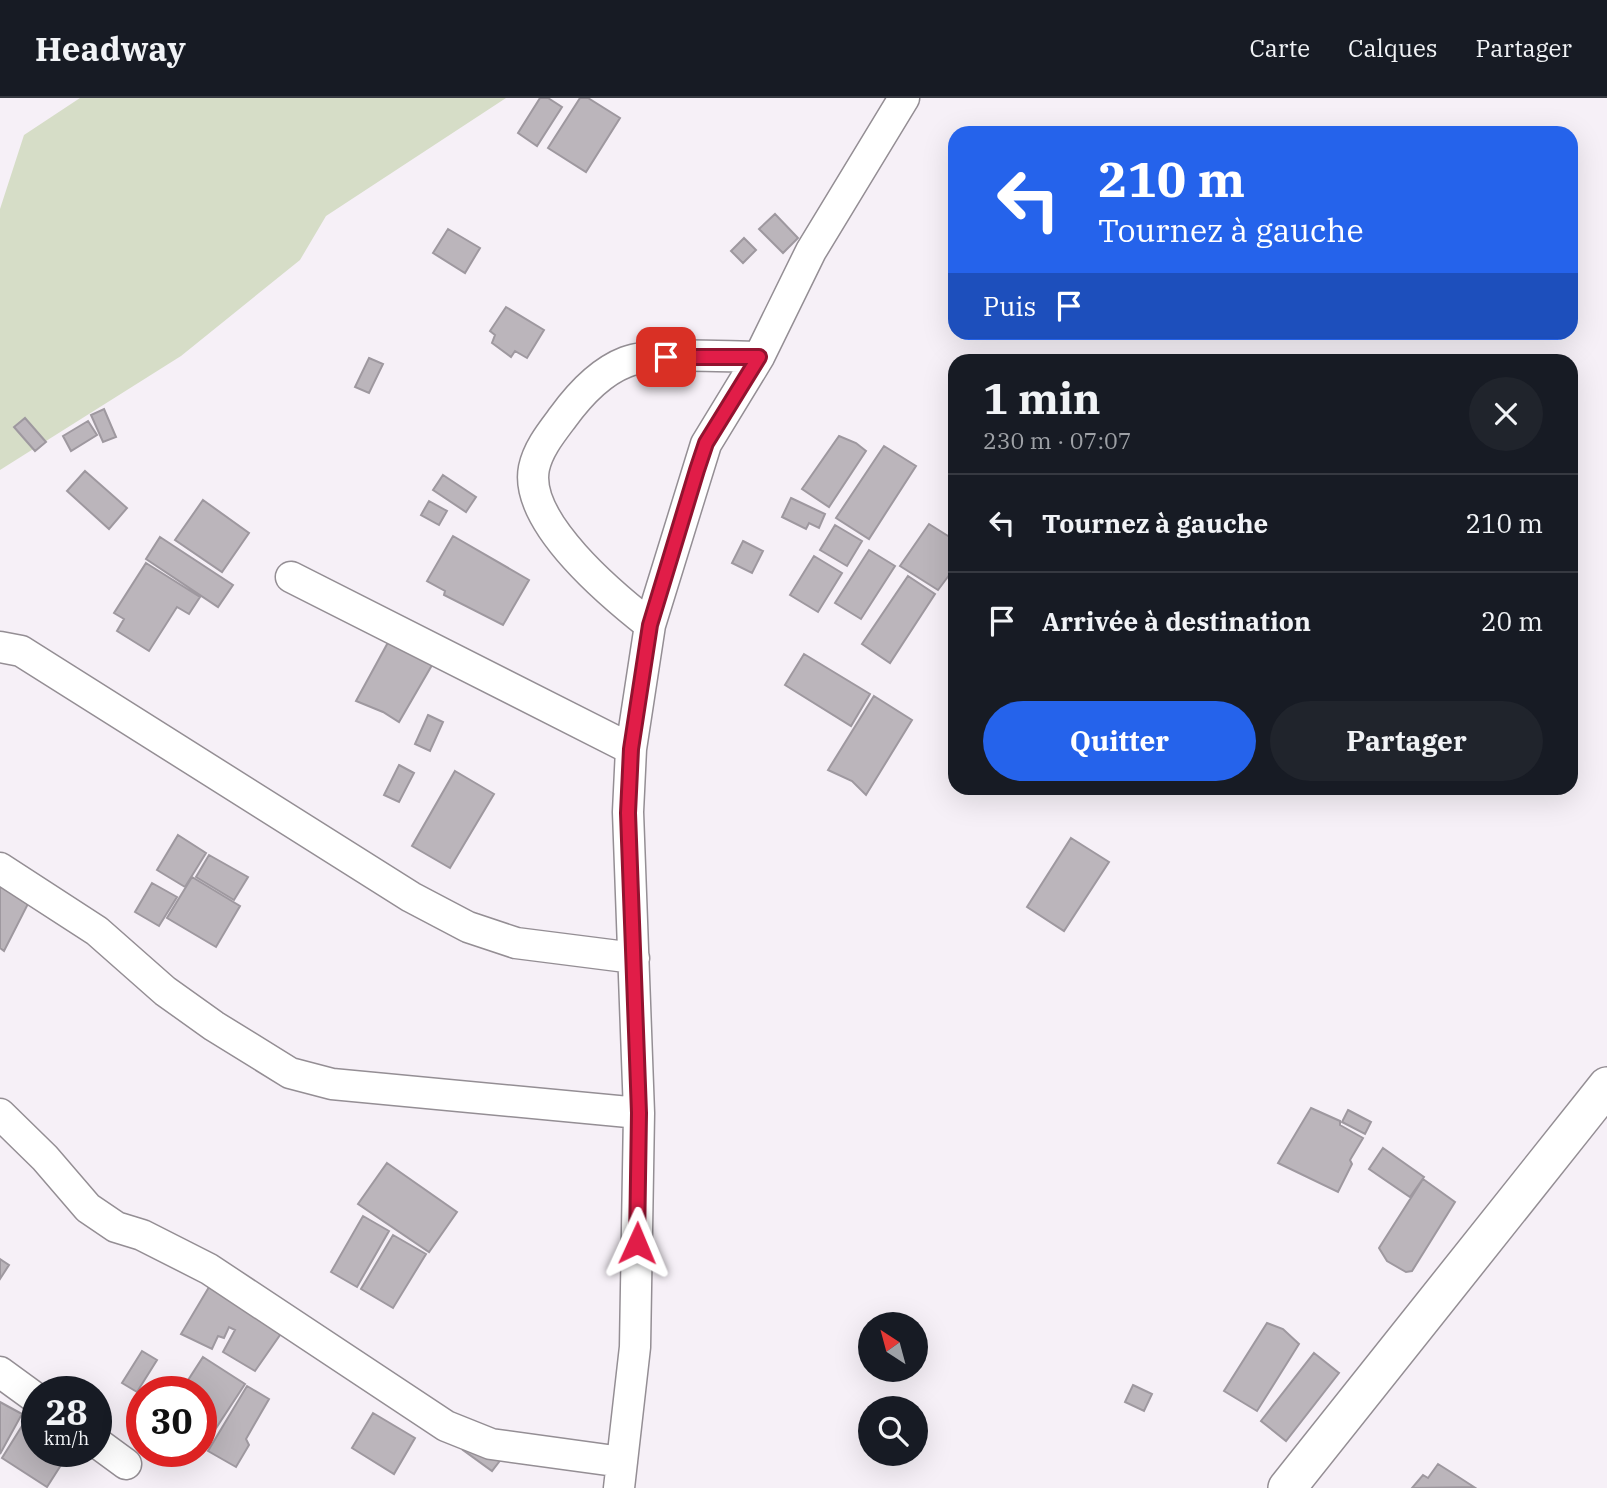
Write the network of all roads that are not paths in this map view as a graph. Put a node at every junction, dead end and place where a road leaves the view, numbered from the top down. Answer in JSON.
{"nodes":[{"id":1,"x":904,"y":98,"type":"edge"},
{"id":2,"x":759,"y":357,"type":"junction"},
{"id":3,"x":291,"y":577,"type":"dead end"},
{"id":4,"x":650,"y":625,"type":"junction"},
{"id":5,"x":0,"y":647,"type":"edge"},
{"id":6,"x":631,"y":749,"type":"junction"},
{"id":7,"x":0,"y":868,"type":"edge"},
{"id":8,"x":634,"y":958,"type":"junction"},
{"id":9,"x":1607,"y":1086,"type":"edge"},
{"id":10,"x":639,"y":1113,"type":"junction"},
{"id":11,"x":0,"y":1114,"type":"edge"},
{"id":12,"x":0,"y":1372,"type":"edge"},
{"id":13,"x":21,"y":1387,"type":"edge"},
{"id":14,"x":112,"y":1454,"type":"edge"},
{"id":15,"x":126,"y":1464,"type":"dead end"},
{"id":16,"x":621,"y":1475,"type":"edge"},
{"id":17,"x":1287,"y":1488,"type":"edge"}],
"edges":[{"from":1,"to":2,"type":"street"},
{"from":2,"to":4,"type":"street"},
{"from":2,"to":4,"type":"street"},
{"from":3,"to":6,"type":"street"},
{"from":4,"to":6,"type":"street"},
{"from":5,"to":8,"type":"street"},
{"from":6,"to":8,"type":"street"},
{"from":7,"to":10,"type":"street"},
{"from":8,"to":10,"type":"street"},
{"from":9,"to":17,"type":"street"},
{"from":10,"to":16,"type":"street"},
{"from":11,"to":16,"type":"street"},
{"from":12,"to":13,"type":"street"},
{"from":14,"to":15,"type":"street"}]}
